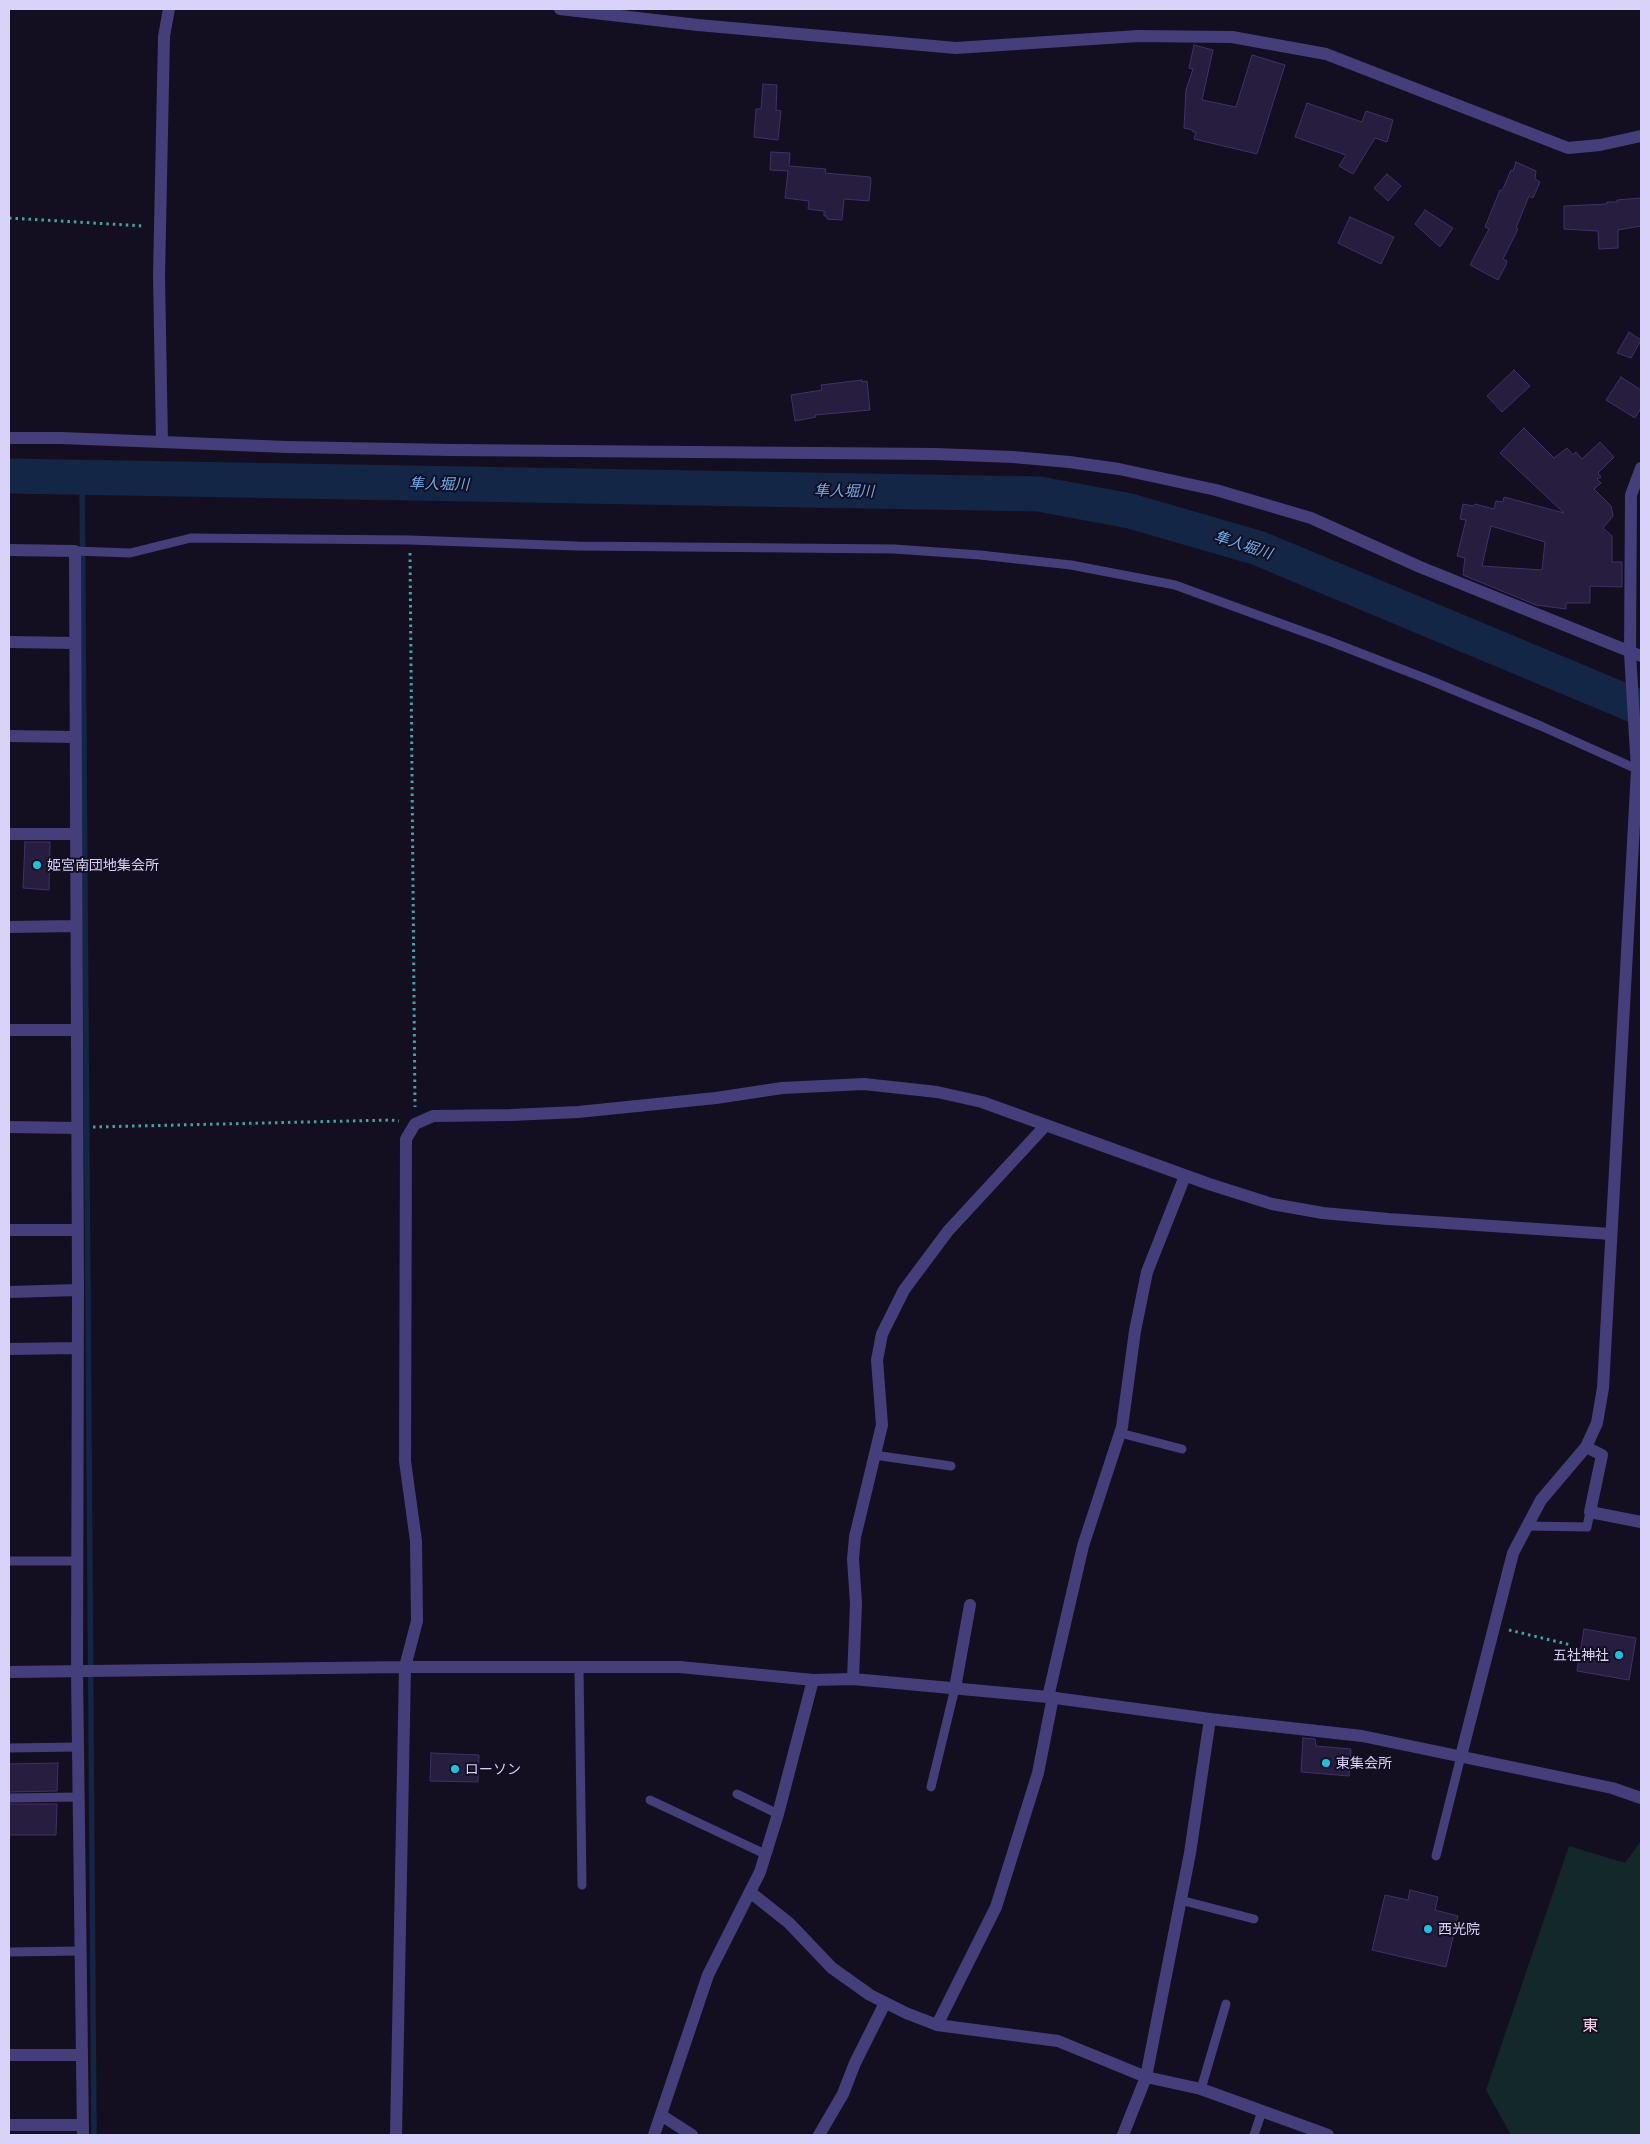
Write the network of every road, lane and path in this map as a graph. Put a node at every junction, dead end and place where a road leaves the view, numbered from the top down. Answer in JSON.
{"nodes":[{"id":1,"x":170,"y":9,"type":"edge"},
{"id":2,"x":560,"y":9,"type":"edge"},
{"id":3,"x":1641,"y":136,"type":"edge"},
{"id":4,"x":9,"y":218,"type":"edge"},
{"id":5,"x":160,"y":226,"type":"junction"},
{"id":6,"x":9,"y":438,"type":"edge"},
{"id":7,"x":162,"y":442,"type":"junction"},
{"id":8,"x":1641,"y":468,"type":"edge"},
{"id":9,"x":410,"y":540,"type":"junction"},
{"id":10,"x":9,"y":550,"type":"edge"},
{"id":11,"x":75,"y":551,"type":"junction"},
{"id":12,"x":9,"y":642,"type":"edge"},
{"id":13,"x":75,"y":643,"type":"junction"},
{"id":14,"x":1636,"y":654,"type":"edge"},
{"id":15,"x":9,"y":736,"type":"edge"},
{"id":16,"x":76,"y":737,"type":"junction"},
{"id":17,"x":1639,"y":771,"type":"edge"},
{"id":18,"x":9,"y":834,"type":"edge"},
{"id":19,"x":76,"y":834,"type":"junction"},
{"id":20,"x":76,"y":926,"type":"junction"},
{"id":21,"x":9,"y":927,"type":"edge"},
{"id":22,"x":9,"y":1030,"type":"edge"},
{"id":23,"x":77,"y":1030,"type":"junction"},
{"id":24,"x":415,"y":1124,"type":"junction"},
{"id":25,"x":1046,"y":1125,"type":"junction"},
{"id":26,"x":9,"y":1127,"type":"edge"},
{"id":27,"x":77,"y":1128,"type":"junction"},
{"id":28,"x":1185,"y":1176,"type":"junction"},
{"id":29,"x":9,"y":1230,"type":"edge"},
{"id":30,"x":78,"y":1230,"type":"junction"},
{"id":31,"x":1612,"y":1234,"type":"junction"},
{"id":32,"x":78,"y":1290,"type":"junction"},
{"id":33,"x":9,"y":1292,"type":"edge"},
{"id":34,"x":78,"y":1348,"type":"junction"},
{"id":35,"x":9,"y":1349,"type":"edge"},
{"id":36,"x":1120,"y":1433,"type":"junction"},
{"id":37,"x":1586,"y":1447,"type":"junction"},
{"id":38,"x":1182,"y":1449,"type":"dead end"},
{"id":39,"x":874,"y":1455,"type":"junction"},
{"id":40,"x":951,"y":1466,"type":"dead end"},
{"id":41,"x":1590,"y":1512,"type":"junction"},
{"id":42,"x":1641,"y":1522,"type":"edge"},
{"id":43,"x":1527,"y":1526,"type":"junction"},
{"id":44,"x":9,"y":1560,"type":"edge"},
{"id":45,"x":77,"y":1560,"type":"junction"},
{"id":46,"x":970,"y":1605,"type":"dead end"},
{"id":47,"x":1494,"y":1626,"type":"junction"},
{"id":48,"x":1571,"y":1645,"type":"dead end"},
{"id":49,"x":405,"y":1667,"type":"junction"},
{"id":50,"x":579,"y":1668,"type":"junction"},
{"id":51,"x":9,"y":1672,"type":"edge"},
{"id":52,"x":77,"y":1672,"type":"junction"},
{"id":53,"x":852,"y":1679,"type":"junction"},
{"id":54,"x":813,"y":1680,"type":"junction"},
{"id":55,"x":955,"y":1688,"type":"junction"},
{"id":56,"x":1050,"y":1697,"type":"junction"},
{"id":57,"x":1210,"y":1719,"type":"junction"},
{"id":58,"x":9,"y":1748,"type":"edge"},
{"id":59,"x":77,"y":1748,"type":"junction"},
{"id":60,"x":1461,"y":1756,"type":"junction"},
{"id":61,"x":931,"y":1787,"type":"dead end"},
{"id":62,"x":737,"y":1794,"type":"dead end"},
{"id":63,"x":78,"y":1797,"type":"junction"},
{"id":64,"x":9,"y":1798,"type":"edge"},
{"id":65,"x":1641,"y":1798,"type":"edge"},
{"id":66,"x":650,"y":1800,"type":"dead end"},
{"id":67,"x":778,"y":1814,"type":"junction"},
{"id":68,"x":765,"y":1854,"type":"junction"},
{"id":69,"x":1436,"y":1856,"type":"dead end"},
{"id":70,"x":582,"y":1886,"type":"dead end"},
{"id":71,"x":750,"y":1892,"type":"junction"},
{"id":72,"x":1180,"y":1900,"type":"junction"},
{"id":73,"x":1254,"y":1919,"type":"dead end"},
{"id":74,"x":79,"y":1951,"type":"junction"},
{"id":75,"x":9,"y":1952,"type":"edge"},
{"id":76,"x":886,"y":2003,"type":"junction"},
{"id":77,"x":1226,"y":2004,"type":"dead end"},
{"id":78,"x":937,"y":2025,"type":"junction"},
{"id":79,"x":9,"y":2055,"type":"edge"},
{"id":80,"x":82,"y":2055,"type":"junction"},
{"id":81,"x":1146,"y":2077,"type":"junction"},
{"id":82,"x":1201,"y":2089,"type":"junction"},
{"id":83,"x":1262,"y":2111,"type":"junction"},
{"id":84,"x":661,"y":2115,"type":"junction"},
{"id":85,"x":9,"y":2125,"type":"edge"},
{"id":86,"x":83,"y":2130,"type":"edge"},
{"id":87,"x":1307,"y":2132,"type":"edge"},
{"id":88,"x":396,"y":2135,"type":"edge"},
{"id":89,"x":654,"y":2135,"type":"edge"},
{"id":90,"x":692,"y":2135,"type":"edge"},
{"id":91,"x":819,"y":2135,"type":"edge"},
{"id":92,"x":1123,"y":2135,"type":"edge"},
{"id":93,"x":1254,"y":2135,"type":"edge"},
{"id":94,"x":1328,"y":2135,"type":"edge"}],
"edges":[{"from":1,"to":5,"type":"street"},
{"from":2,"to":3,"type":"street"},
{"from":4,"to":5,"type":"path"},
{"from":5,"to":7,"type":"street"},
{"from":6,"to":7,"type":"street"},
{"from":7,"to":14,"type":"street"},
{"from":8,"to":14,"type":"street"},
{"from":9,"to":11,"type":"lane"},
{"from":9,"to":17,"type":"lane"},
{"from":9,"to":24,"type":"path"},
{"from":10,"to":11,"type":"street"},
{"from":11,"to":13,"type":"street"},
{"from":12,"to":13,"type":"street"},
{"from":13,"to":16,"type":"street"},
{"from":14,"to":17,"type":"street"},
{"from":15,"to":16,"type":"street"},
{"from":16,"to":19,"type":"street"},
{"from":17,"to":31,"type":"street"},
{"from":18,"to":19,"type":"street"},
{"from":19,"to":20,"type":"street"},
{"from":20,"to":21,"type":"street"},
{"from":20,"to":23,"type":"street"},
{"from":22,"to":23,"type":"street"},
{"from":23,"to":27,"type":"street"},
{"from":24,"to":25,"type":"street"},
{"from":24,"to":27,"type":"path"},
{"from":24,"to":49,"type":"street"},
{"from":25,"to":28,"type":"street"},
{"from":25,"to":39,"type":"street"},
{"from":26,"to":27,"type":"street"},
{"from":27,"to":30,"type":"street"},
{"from":28,"to":31,"type":"street"},
{"from":28,"to":36,"type":"street"},
{"from":29,"to":30,"type":"street"},
{"from":30,"to":32,"type":"street"},
{"from":31,"to":37,"type":"street"},
{"from":32,"to":33,"type":"street"},
{"from":32,"to":34,"type":"street"},
{"from":34,"to":35,"type":"street"},
{"from":34,"to":45,"type":"street"},
{"from":36,"to":38,"type":"lane"},
{"from":36,"to":56,"type":"street"},
{"from":37,"to":41,"type":"street"},
{"from":37,"to":43,"type":"street"},
{"from":39,"to":40,"type":"lane"},
{"from":39,"to":53,"type":"street"},
{"from":41,"to":42,"type":"street"},
{"from":41,"to":43,"type":"lane"},
{"from":43,"to":47,"type":"street"},
{"from":44,"to":45,"type":"lane"},
{"from":45,"to":52,"type":"street"},
{"from":46,"to":55,"type":"street"},
{"from":47,"to":48,"type":"path"},
{"from":47,"to":60,"type":"street"},
{"from":49,"to":50,"type":"street"},
{"from":49,"to":52,"type":"street"},
{"from":49,"to":88,"type":"street"},
{"from":50,"to":54,"type":"street"},
{"from":50,"to":70,"type":"lane"},
{"from":51,"to":52,"type":"street"},
{"from":52,"to":59,"type":"street"},
{"from":53,"to":54,"type":"street"},
{"from":53,"to":55,"type":"street"},
{"from":54,"to":67,"type":"street"},
{"from":55,"to":56,"type":"street"},
{"from":55,"to":61,"type":"lane"},
{"from":56,"to":57,"type":"street"},
{"from":56,"to":78,"type":"street"},
{"from":57,"to":60,"type":"street"},
{"from":57,"to":72,"type":"street"},
{"from":58,"to":59,"type":"lane"},
{"from":59,"to":63,"type":"street"},
{"from":60,"to":65,"type":"street"},
{"from":60,"to":69,"type":"lane"},
{"from":62,"to":67,"type":"lane"},
{"from":63,"to":64,"type":"lane"},
{"from":63,"to":74,"type":"street"},
{"from":66,"to":68,"type":"lane"},
{"from":67,"to":68,"type":"street"},
{"from":68,"to":71,"type":"street"},
{"from":71,"to":76,"type":"street"},
{"from":71,"to":84,"type":"street"},
{"from":72,"to":73,"type":"lane"},
{"from":72,"to":81,"type":"street"},
{"from":74,"to":75,"type":"lane"},
{"from":74,"to":80,"type":"street"},
{"from":76,"to":78,"type":"street"},
{"from":76,"to":91,"type":"street"},
{"from":77,"to":82,"type":"lane"},
{"from":78,"to":81,"type":"street"},
{"from":79,"to":80,"type":"street"},
{"from":80,"to":86,"type":"street"},
{"from":81,"to":82,"type":"street"},
{"from":81,"to":92,"type":"street"},
{"from":82,"to":83,"type":"street"},
{"from":83,"to":87,"type":"street"},
{"from":83,"to":93,"type":"lane"},
{"from":84,"to":89,"type":"street"},
{"from":84,"to":90,"type":"street"},
{"from":85,"to":86,"type":"street"},
{"from":87,"to":94,"type":"street"}]}
